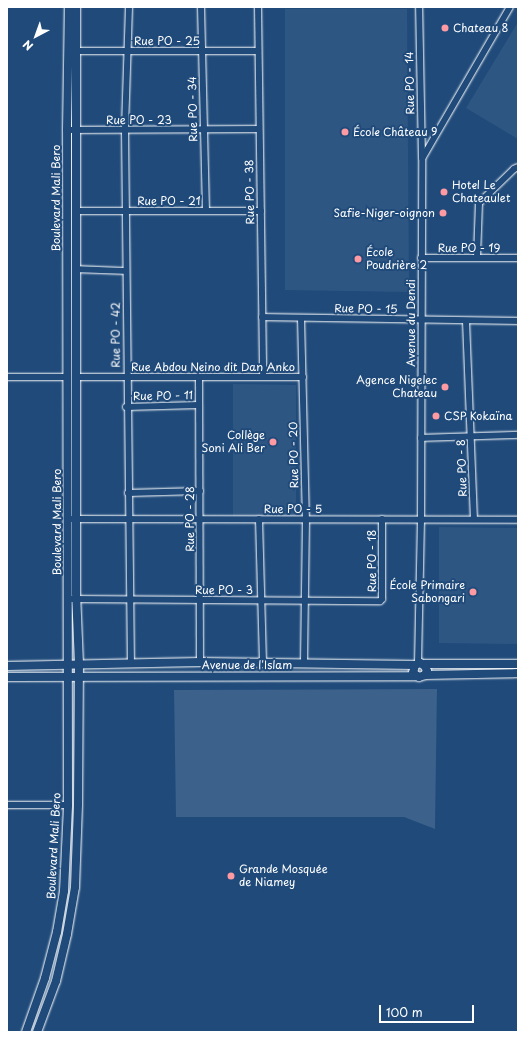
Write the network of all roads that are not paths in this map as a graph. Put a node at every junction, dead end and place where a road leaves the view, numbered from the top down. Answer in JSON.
{"nodes":[{"id":1,"x":69,"y":7,"type":"edge"},
{"id":2,"x":76,"y":7,"type":"edge"},
{"id":3,"x":129,"y":7,"type":"edge"},
{"id":4,"x":201,"y":7,"type":"edge"},
{"id":5,"x":258,"y":7,"type":"edge"},
{"id":6,"x":419,"y":7,"type":"edge"},
{"id":7,"x":510,"y":7,"type":"edge"},
{"id":8,"x":76,"y":51,"type":"junction"},
{"id":9,"x":128,"y":51,"type":"junction"},
{"id":10,"x":202,"y":51,"type":"junction"},
{"id":11,"x":258,"y":51,"type":"junction"},
{"id":12,"x":259,"y":129,"type":"junction"},
{"id":13,"x":67,"y":130,"type":"junction"},
{"id":14,"x":76,"y":130,"type":"junction"},
{"id":15,"x":125,"y":130,"type":"junction"},
{"id":16,"x":204,"y":130,"type":"junction"},
{"id":17,"x":422,"y":158,"type":"junction"},
{"id":18,"x":518,"y":167,"type":"edge"},
{"id":19,"x":77,"y":211,"type":"junction"},
{"id":20,"x":127,"y":211,"type":"junction"},
{"id":21,"x":206,"y":211,"type":"junction"},
{"id":22,"x":261,"y":211,"type":"junction"},
{"id":23,"x":478,"y":257,"type":"junction"},
{"id":24,"x":421,"y":258,"type":"junction"},
{"id":25,"x":518,"y":258,"type":"edge"},
{"id":26,"x":76,"y":269,"type":"junction"},
{"id":27,"x":126,"y":271,"type":"junction"},
{"id":28,"x":262,"y":317,"type":"junction"},
{"id":29,"x":301,"y":318,"type":"junction"},
{"id":30,"x":420,"y":320,"type":"junction"},
{"id":31,"x":466,"y":321,"type":"junction"},
{"id":32,"x":518,"y":321,"type":"edge"},
{"id":33,"x":7,"y":376,"type":"edge"},
{"id":34,"x":72,"y":377,"type":"junction"},
{"id":35,"x":126,"y":377,"type":"junction"},
{"id":36,"x":200,"y":377,"type":"junction"},
{"id":37,"x":263,"y":377,"type":"junction"},
{"id":38,"x":303,"y":377,"type":"junction"},
{"id":39,"x":200,"y":405,"type":"junction"},
{"id":40,"x":126,"y":407,"type":"junction"},
{"id":41,"x":518,"y":435,"type":"edge"},
{"id":42,"x":471,"y":436,"type":"junction"},
{"id":43,"x":421,"y":438,"type":"junction"},
{"id":44,"x":200,"y":491,"type":"junction"},
{"id":45,"x":128,"y":493,"type":"junction"},
{"id":46,"x":72,"y":519,"type":"junction"},
{"id":47,"x":128,"y":519,"type":"junction"},
{"id":48,"x":200,"y":519,"type":"junction"},
{"id":49,"x":259,"y":519,"type":"junction"},
{"id":50,"x":306,"y":519,"type":"junction"},
{"id":51,"x":382,"y":519,"type":"junction"},
{"id":52,"x":421,"y":519,"type":"junction"},
{"id":53,"x":474,"y":520,"type":"junction"},
{"id":54,"x":518,"y":520,"type":"edge"},
{"id":55,"x":72,"y":599,"type":"junction"},
{"id":56,"x":130,"y":600,"type":"junction"},
{"id":57,"x":200,"y":600,"type":"junction"},
{"id":58,"x":261,"y":600,"type":"junction"},
{"id":59,"x":305,"y":601,"type":"junction"},
{"id":60,"x":380,"y":601,"type":"joint"},
{"id":61,"x":200,"y":662,"type":"junction"},
{"id":62,"x":131,"y":663,"type":"junction"},
{"id":63,"x":79,"y":664,"type":"junction"},
{"id":64,"x":263,"y":664,"type":"junction"},
{"id":65,"x":304,"y":664,"type":"junction"},
{"id":66,"x":419,"y":664,"type":"junction"},
{"id":67,"x":518,"y":664,"type":"edge"},
{"id":68,"x":68,"y":665,"type":"junction"},
{"id":69,"x":7,"y":666,"type":"edge"},
{"id":70,"x":518,"y":674,"type":"edge"},
{"id":71,"x":425,"y":675,"type":"junction"},
{"id":72,"x":79,"y":676,"type":"junction"},
{"id":73,"x":416,"y":676,"type":"junction"},
{"id":74,"x":7,"y":677,"type":"edge"},
{"id":75,"x":68,"y":677,"type":"junction"},
{"id":76,"x":7,"y":805,"type":"edge"},
{"id":77,"x":68,"y":805,"type":"junction"},
{"id":78,"x":66,"y":831,"type":"junction"},
{"id":79,"x":77,"y":832,"type":"junction"},
{"id":80,"x":26,"y":1032,"type":"edge"},
{"id":81,"x":37,"y":1032,"type":"edge"}],
"edges":[{"from":1,"to":13,"type":"main road","name":"Boulevard Mali Bero"},
{"from":2,"to":8,"type":"main road","name":"Boulevard Mali Bero"},
{"from":3,"to":9,"type":"street","name":"Rue PO - 42"},
{"from":4,"to":10,"type":"street","name":"Rue PO - 34"},
{"from":5,"to":11,"type":"street","name":"Rue PO - 38"},
{"from":6,"to":17,"type":"street","name":"Rue PO - 14"},
{"from":7,"to":17,"type":"street","name":"Avenue du Dendi"},
{"from":8,"to":9,"type":"street","name":"Rue PO - 25"},
{"from":8,"to":14,"type":"main road","name":"Boulevard Mali Bero"},
{"from":9,"to":10,"type":"street","name":"Rue PO - 25"},
{"from":9,"to":15,"type":"street","name":"Rue PO - 42"},
{"from":10,"to":11,"type":"street","name":"Rue PO - 25"},
{"from":10,"to":16,"type":"street","name":"Rue PO - 34"},
{"from":11,"to":12,"type":"street","name":"Rue PO - 38"},
{"from":12,"to":16,"type":"street","name":"Rue PO - 23"},
{"from":12,"to":22,"type":"street","name":"Rue PO - 38"},
{"from":13,"to":14,"type":"street","name":"Rue PO - 23"},
{"from":13,"to":34,"type":"main road","name":"Boulevard Mali Bero"},
{"from":14,"to":15,"type":"street","name":"Rue PO - 23"},
{"from":14,"to":19,"type":"main road","name":"Boulevard Mali Bero"},
{"from":15,"to":16,"type":"street","name":"Rue PO - 23"},
{"from":15,"to":20,"type":"street","name":"Rue PO - 42"},
{"from":16,"to":21,"type":"street","name":"Rue PO - 34"},
{"from":17,"to":24,"type":"street","name":"Avenue du Dendi"},
{"from":18,"to":23,"type":"street"},
{"from":19,"to":20,"type":"street","name":"Rue PO - 21"},
{"from":19,"to":26,"type":"main road","name":"Boulevard Mali Bero"},
{"from":20,"to":21,"type":"street","name":"Rue PO - 21"},
{"from":20,"to":27,"type":"street","name":"Rue PO - 42"},
{"from":21,"to":22,"type":"street","name":"Rue PO - 21"},
{"from":22,"to":28,"type":"street","name":"Rue PO - 38"},
{"from":23,"to":24,"type":"street","name":"Rue PO - 19"},
{"from":23,"to":25,"type":"street","name":"Rue PO - 19"},
{"from":24,"to":30,"type":"street","name":"Avenue du Dendi"},
{"from":26,"to":27,"type":"street"},
{"from":26,"to":34,"type":"main road","name":"Boulevard Mali Bero"},
{"from":27,"to":35,"type":"street","name":"Rue PO - 42"},
{"from":28,"to":29,"type":"street","name":"Rue PO - 15"},
{"from":28,"to":37,"type":"street","name":"Rue PO - 38"},
{"from":29,"to":30,"type":"street","name":"Rue PO - 15"},
{"from":29,"to":38,"type":"street","name":"Rue PO - 20"},
{"from":30,"to":31,"type":"street","name":"Rue PO - 15"},
{"from":30,"to":43,"type":"street","name":"Avenue du Dendi"},
{"from":31,"to":32,"type":"street","name":"Rue PO - 15"},
{"from":31,"to":42,"type":"street","name":"Rue PO - 8"},
{"from":33,"to":34,"type":"street","name":"Rue Abdou Neino dit Dan Anko"},
{"from":34,"to":35,"type":"street","name":"Rue Abdou Neino dit Dan Anko"},
{"from":34,"to":46,"type":"main road","name":"Boulevard Mali Bero"},
{"from":35,"to":36,"type":"street","name":"Rue Abdou Neino dit Dan Anko"},
{"from":35,"to":40,"type":"street","name":"Rue PO - 42"},
{"from":36,"to":37,"type":"street","name":"Rue Abdou Neino dit Dan Anko"},
{"from":36,"to":39,"type":"street","name":"Rue PO - 28"},
{"from":37,"to":38,"type":"street","name":"Rue Abdou Neino dit Dan Anko"},
{"from":38,"to":50,"type":"street","name":"Rue PO - 20"},
{"from":39,"to":40,"type":"street","name":"Rue PO - 11"},
{"from":39,"to":44,"type":"street","name":"Rue PO - 28"},
{"from":40,"to":45,"type":"street","name":"Rue PO - 42"},
{"from":41,"to":42,"type":"street"},
{"from":42,"to":43,"type":"street"},
{"from":42,"to":53,"type":"street","name":"Rue PO - 8"},
{"from":43,"to":52,"type":"street","name":"Avenue du Dendi"},
{"from":44,"to":45,"type":"street"},
{"from":44,"to":48,"type":"street","name":"Rue PO - 28"},
{"from":45,"to":47,"type":"street","name":"Rue PO - 42"},
{"from":46,"to":47,"type":"street","name":"Rue PO - 5"},
{"from":46,"to":55,"type":"main road","name":"Boulevard Mali Bero"},
{"from":47,"to":48,"type":"street","name":"Rue PO - 5"},
{"from":47,"to":56,"type":"street","name":"Rue PO - 42"},
{"from":48,"to":49,"type":"street","name":"Rue PO - 5"},
{"from":48,"to":57,"type":"street","name":"Rue PO - 28"},
{"from":49,"to":50,"type":"street","name":"Rue PO - 5"},
{"from":49,"to":58,"type":"street"},
{"from":50,"to":51,"type":"street","name":"Rue PO - 5"},
{"from":50,"to":59,"type":"street","name":"Rue PO - 20"},
{"from":51,"to":52,"type":"street","name":"Rue PO - 5"},
{"from":51,"to":60,"type":"street","name":"Rue PO - 18"},
{"from":52,"to":53,"type":"street","name":"Rue PO - 5"},
{"from":52,"to":66,"type":"street","name":"Avenue du Dendi"},
{"from":53,"to":54,"type":"street","name":"Rue PO - 5"},
{"from":55,"to":56,"type":"street","name":"Rue PO - 3"},
{"from":55,"to":63,"type":"main road","name":"Boulevard Mali Bero"},
{"from":55,"to":68,"type":"main road","name":"Boulevard Mali Bero"},
{"from":56,"to":57,"type":"street","name":"Rue PO - 3"},
{"from":56,"to":62,"type":"street","name":"Rue PO - 42"},
{"from":57,"to":58,"type":"street","name":"Rue PO - 3"},
{"from":57,"to":61,"type":"street","name":"Rue PO - 28"},
{"from":58,"to":59,"type":"street","name":"Rue PO - 3"},
{"from":58,"to":64,"type":"street"},
{"from":59,"to":60,"type":"street","name":"Rue PO - 3"},
{"from":59,"to":65,"type":"street","name":"Rue PO - 20"},
{"from":61,"to":62,"type":"main road","name":"Avenue de l'Islam"},
{"from":61,"to":64,"type":"main road","name":"Avenue de l'Islam"},
{"from":62,"to":63,"type":"main road","name":"Avenue de l'Islam"},
{"from":63,"to":68,"type":"main road","name":"Avenue de l'Islam"},
{"from":63,"to":72,"type":"main road","name":"Boulevard Mali Bero"},
{"from":64,"to":65,"type":"main road","name":"Avenue de l'Islam"},
{"from":65,"to":66,"type":"main road","name":"Avenue de l'Islam"},
{"from":66,"to":67,"type":"main road","name":"Avenue de l'Islam"},
{"from":66,"to":71,"type":"main road"},
{"from":66,"to":73,"type":"main road"},
{"from":68,"to":69,"type":"main road","name":"Avenue de l'Islam"},
{"from":68,"to":75,"type":"main road","name":"Boulevard Mali Bero"},
{"from":70,"to":71,"type":"main road"},
{"from":71,"to":73,"type":"main road"},
{"from":72,"to":73,"type":"main road","name":"Avenue de l'Islam"},
{"from":72,"to":75,"type":"main road","name":"Avenue de l'Islam"},
{"from":72,"to":79,"type":"main road","name":"Boulevard Mali Bero"},
{"from":74,"to":75,"type":"main road","name":"Avenue de l'Islam"},
{"from":75,"to":77,"type":"main road","name":"Boulevard Mali Bero"},
{"from":76,"to":77,"type":"street"},
{"from":77,"to":78,"type":"main road","name":"Boulevard Mali Bero"},
{"from":78,"to":79,"type":"main road"},
{"from":78,"to":80,"type":"main road","name":"Boulevard Mali Bero"},
{"from":79,"to":81,"type":"main road","name":"Boulevard Mali Bero"}]}
